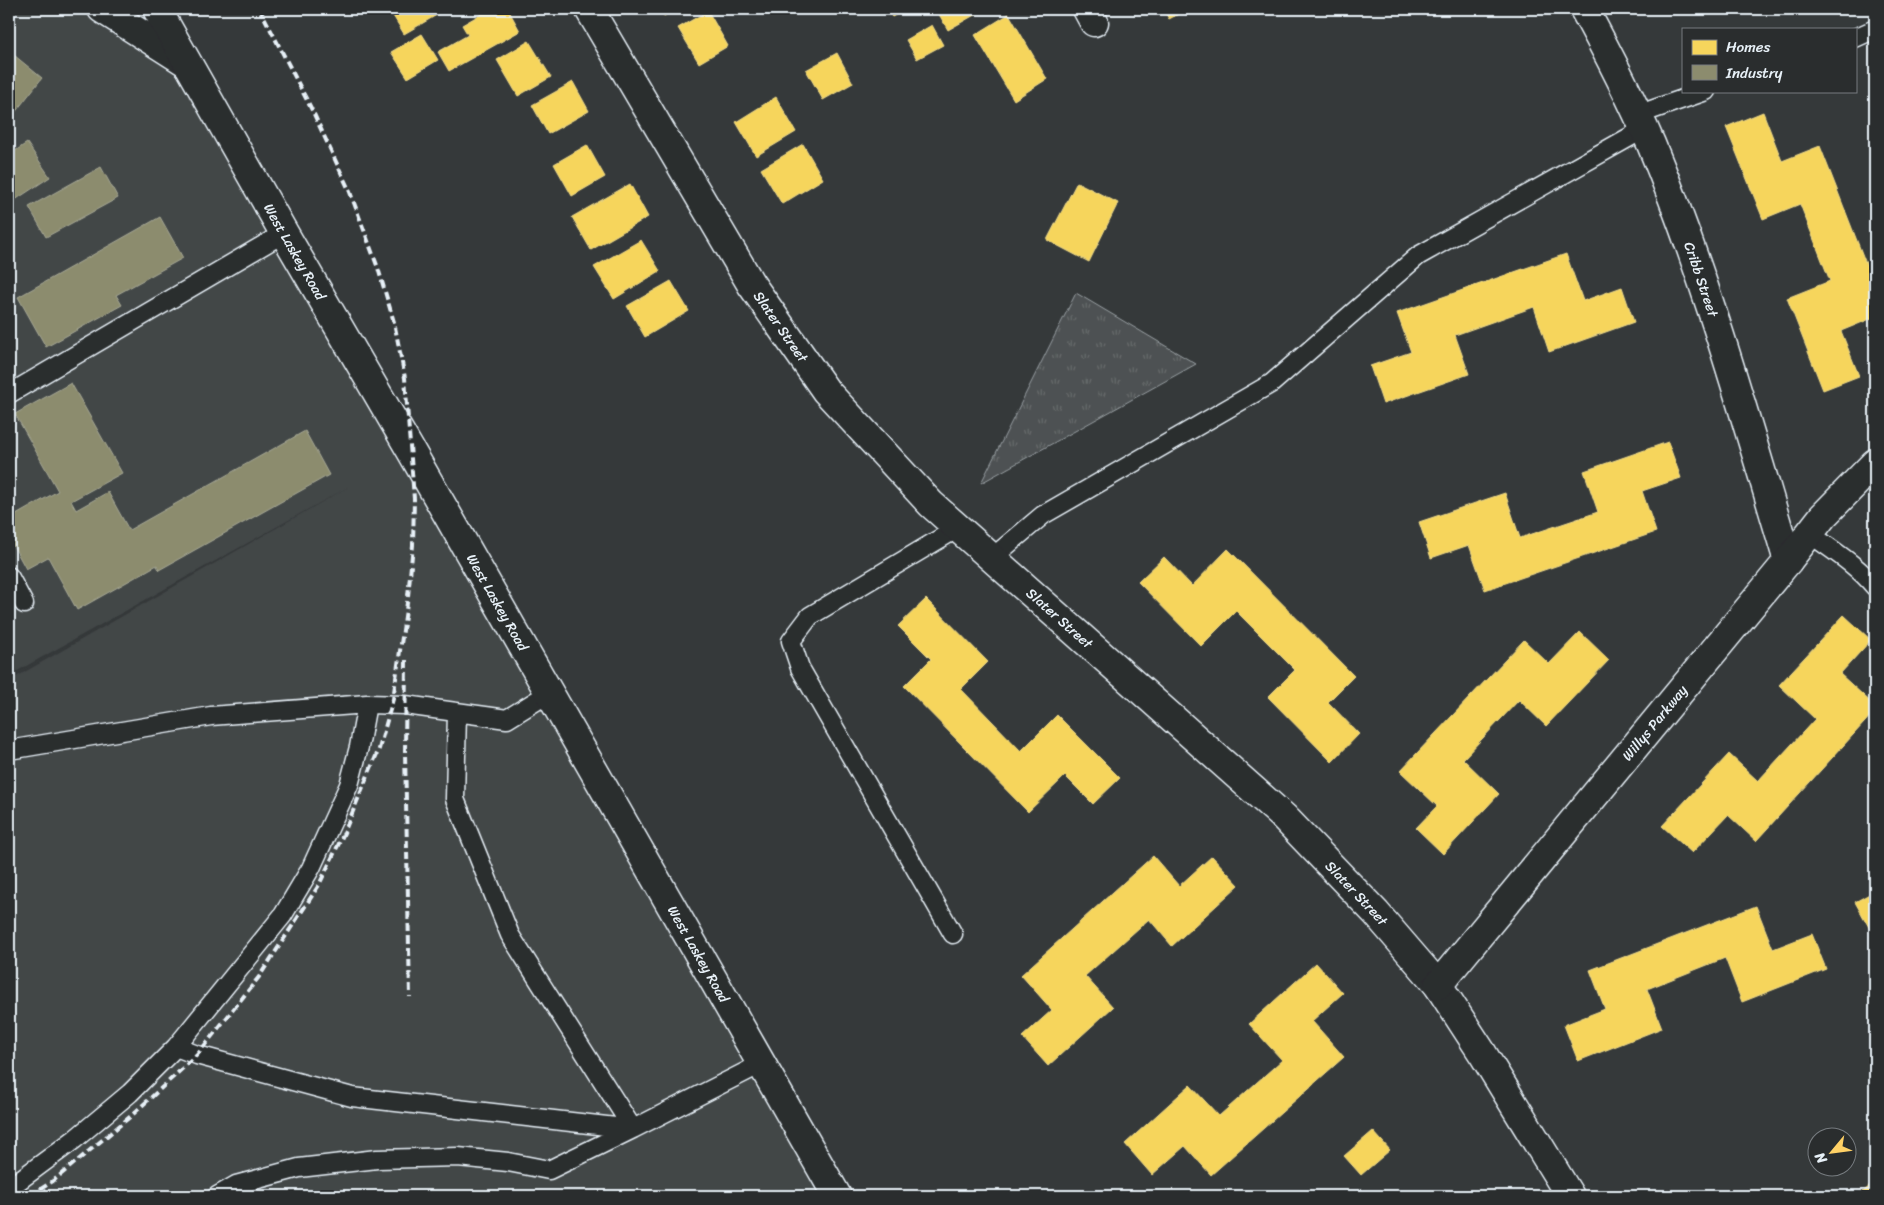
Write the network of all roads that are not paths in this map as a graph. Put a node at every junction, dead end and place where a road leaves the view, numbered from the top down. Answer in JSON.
{"nodes":[{"id":1,"x":102,"y":9,"type":"edge"},
{"id":2,"x":157,"y":9,"type":"edge"},
{"id":3,"x":589,"y":9,"type":"edge"},
{"id":4,"x":1584,"y":9,"type":"edge"},
{"id":5,"x":1875,"y":29,"type":"edge"},
{"id":6,"x":1856,"y":38,"type":"edge"},
{"id":7,"x":187,"y":62,"type":"junction"},
{"id":8,"x":1704,"y":92,"type":"edge"},
{"id":9,"x":1641,"y":122,"type":"junction"},
{"id":10,"x":284,"y":233,"type":"junction"},
{"id":11,"x":9,"y":394,"type":"edge"},
{"id":12,"x":1875,"y":464,"type":"edge"},
{"id":13,"x":958,"y":528,"type":"junction"},
{"id":14,"x":1809,"y":533,"type":"junction"},
{"id":15,"x":992,"y":558,"type":"junction"},
{"id":16,"x":1788,"y":561,"type":"junction"},
{"id":17,"x":9,"y":576,"type":"edge"},
{"id":18,"x":1875,"y":587,"type":"edge"},
{"id":19,"x":24,"y":604,"type":"dead end"},
{"id":20,"x":549,"y":693,"type":"junction"},
{"id":21,"x":367,"y":704,"type":"junction"},
{"id":22,"x":457,"y":712,"type":"junction"},
{"id":23,"x":9,"y":750,"type":"edge"},
{"id":24,"x":953,"y":934,"type":"dead end"},
{"id":25,"x":1438,"y":985,"type":"junction"},
{"id":26,"x":176,"y":1047,"type":"junction"},
{"id":27,"x":761,"y":1064,"type":"junction"},
{"id":28,"x":633,"y":1129,"type":"junction"},
{"id":29,"x":9,"y":1188,"type":"edge"},
{"id":30,"x":217,"y":1196,"type":"edge"},
{"id":31,"x":837,"y":1196,"type":"edge"},
{"id":32,"x":1570,"y":1196,"type":"edge"}],
"edges":[{"from":1,"to":7,"type":"street"},
{"from":2,"to":7,"type":"street","name":"West Laskey Road"},
{"from":3,"to":13,"type":"street","name":"Slater Street"},
{"from":4,"to":9,"type":"street","name":"Cribb Street"},
{"from":5,"to":6,"type":"lane"},
{"from":7,"to":10,"type":"street","name":"West Laskey Road"},
{"from":8,"to":9,"type":"lane"},
{"from":9,"to":15,"type":"lane"},
{"from":9,"to":16,"type":"street","name":"Cribb Street"},
{"from":10,"to":11,"type":"lane"},
{"from":10,"to":20,"type":"street","name":"West Laskey Road"},
{"from":12,"to":14,"type":"street","name":"Willys Parkway"},
{"from":13,"to":15,"type":"street","name":"Slater Street"},
{"from":13,"to":24,"type":"lane"},
{"from":14,"to":16,"type":"street","name":"Willys Parkway"},
{"from":14,"to":18,"type":"lane"},
{"from":15,"to":25,"type":"street","name":"Slater Street"},
{"from":16,"to":25,"type":"street","name":"Willys Parkway"},
{"from":17,"to":19,"type":"lane"},
{"from":20,"to":22,"type":"lane"},
{"from":20,"to":27,"type":"street","name":"West Laskey Road"},
{"from":21,"to":22,"type":"lane"},
{"from":21,"to":23,"type":"lane"},
{"from":21,"to":26,"type":"lane"},
{"from":22,"to":28,"type":"lane"},
{"from":25,"to":32,"type":"street","name":"Slater Street"},
{"from":26,"to":28,"type":"lane"},
{"from":26,"to":29,"type":"lane"},
{"from":27,"to":28,"type":"lane"},
{"from":27,"to":31,"type":"street","name":"West Laskey Road"},
{"from":28,"to":30,"type":"lane"}]}
